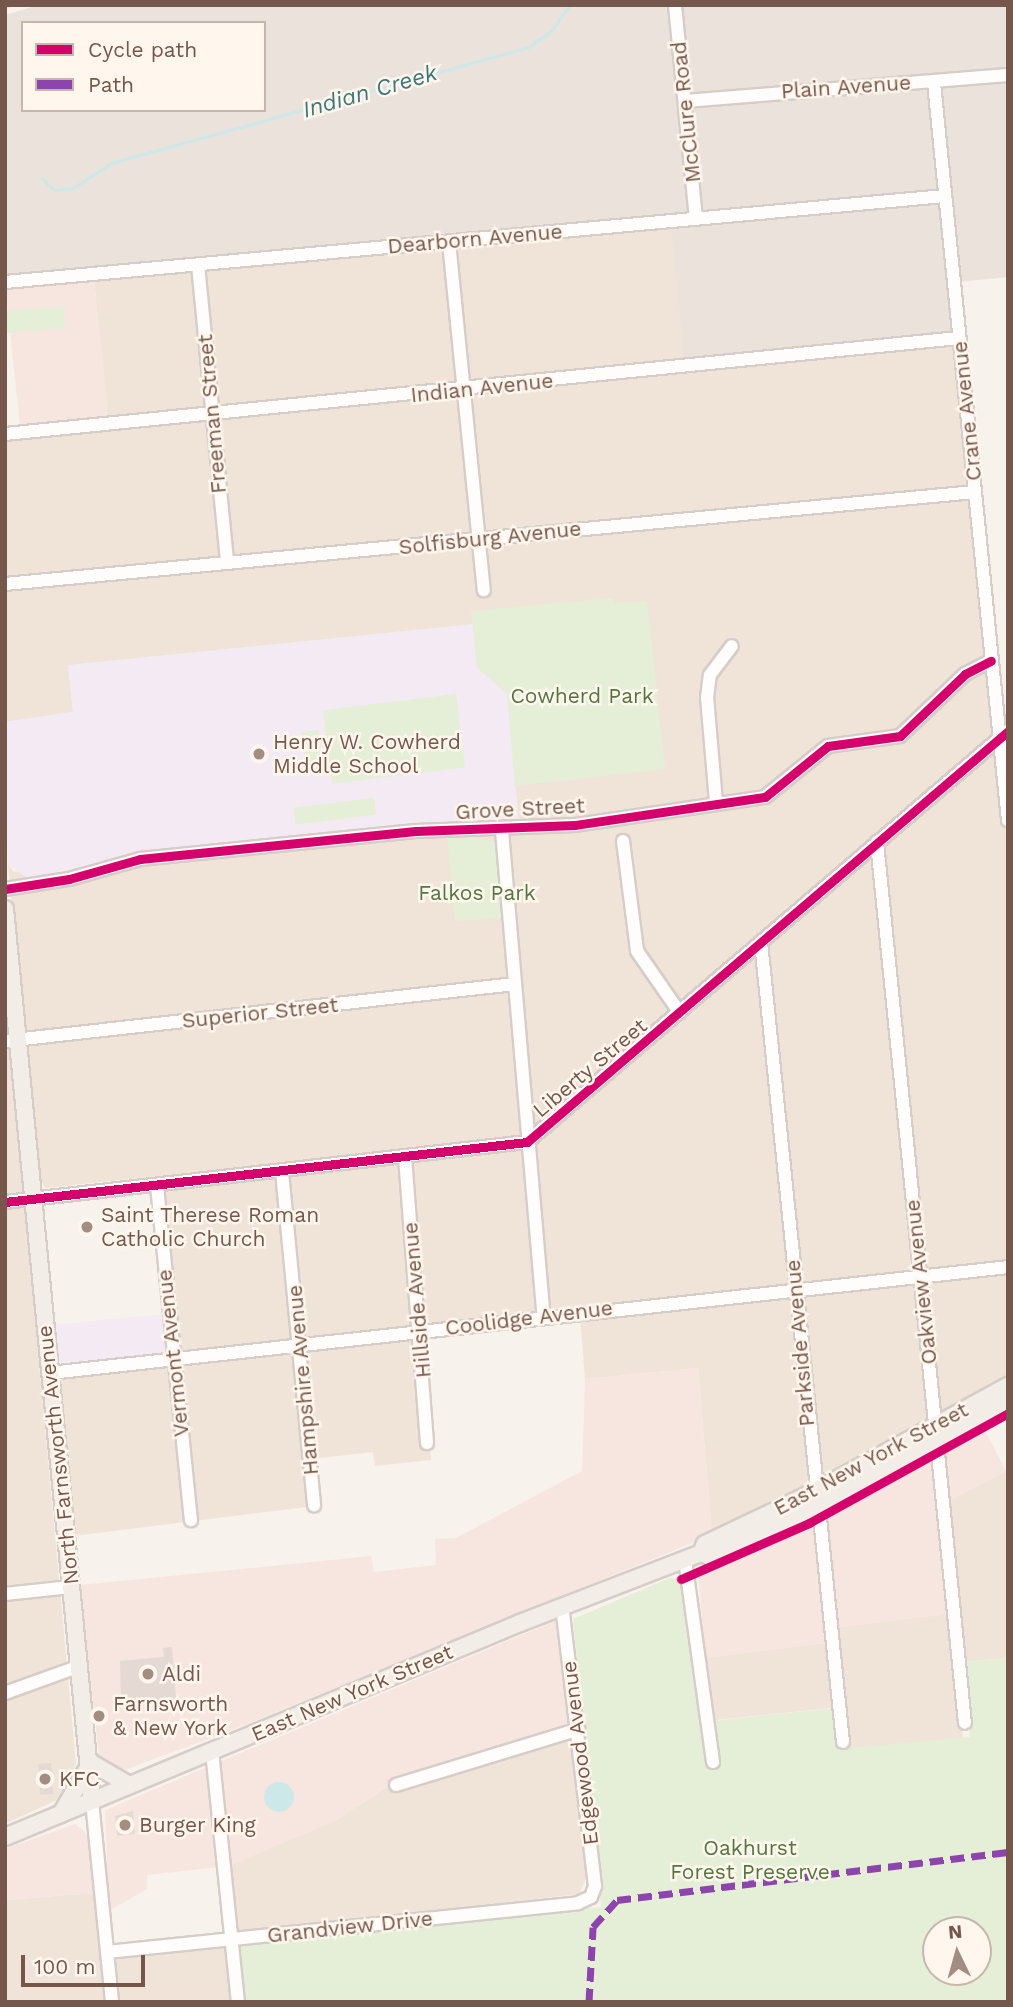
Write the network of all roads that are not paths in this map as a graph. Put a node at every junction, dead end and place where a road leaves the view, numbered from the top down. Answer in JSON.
{"nodes":[{"id":1,"x":675,"y":5,"type":"edge"},
{"id":2,"x":1008,"y":75,"type":"edge"},
{"id":3,"x":934,"y":83,"type":"junction"},
{"id":4,"x":685,"y":100,"type":"junction"},
{"id":5,"x":944,"y":196,"type":"junction"},
{"id":6,"x":696,"y":219,"type":"junction"},
{"id":7,"x":449,"y":242,"type":"junction"},
{"id":8,"x":198,"y":265,"type":"junction"},
{"id":9,"x":5,"y":282,"type":"edge"},
{"id":10,"x":959,"y":338,"type":"junction"},
{"id":11,"x":464,"y":390,"type":"junction"},
{"id":12,"x":212,"y":414,"type":"junction"},
{"id":13,"x":5,"y":434,"type":"edge"},
{"id":14,"x":975,"y":492,"type":"junction"},
{"id":15,"x":479,"y":539,"type":"junction"},
{"id":16,"x":227,"y":563,"type":"junction"},
{"id":17,"x":5,"y":584,"type":"edge"},
{"id":18,"x":484,"y":590,"type":"dead end"},
{"id":19,"x":732,"y":646,"type":"dead end"},
{"id":20,"x":990,"y":661,"type":"junction"},
{"id":21,"x":1004,"y":734,"type":"edge"},
{"id":22,"x":716,"y":802,"type":"junction"},
{"id":23,"x":1008,"y":820,"type":"edge"},
{"id":24,"x":502,"y":831,"type":"junction"},
{"id":25,"x":623,"y":841,"type":"dead end"},
{"id":26,"x":877,"y":842,"type":"junction"},
{"id":27,"x":5,"y":889,"type":"edge"},
{"id":28,"x":5,"y":909,"type":"edge"},
{"id":29,"x":761,"y":942,"type":"junction"},
{"id":30,"x":515,"y":984,"type":"junction"},
{"id":31,"x":680,"y":1013,"type":"junction"},
{"id":32,"x":11,"y":1040,"type":"edge"},
{"id":33,"x":527,"y":1142,"type":"junction"},
{"id":34,"x":405,"y":1157,"type":"junction"},
{"id":35,"x":282,"y":1171,"type":"junction"},
{"id":36,"x":157,"y":1186,"type":"junction"},
{"id":37,"x":33,"y":1200,"type":"junction"},
{"id":38,"x":5,"y":1202,"type":"edge"},
{"id":39,"x":1008,"y":1267,"type":"edge"},
{"id":40,"x":921,"y":1276,"type":"junction"},
{"id":41,"x":794,"y":1288,"type":"junction"},
{"id":42,"x":544,"y":1316,"type":"junction"},
{"id":43,"x":420,"y":1330,"type":"junction"},
{"id":44,"x":300,"y":1346,"type":"junction"},
{"id":45,"x":174,"y":1359,"type":"junction"},
{"id":46,"x":50,"y":1373,"type":"junction"},
{"id":47,"x":1008,"y":1386,"type":"edge"},
{"id":48,"x":1008,"y":1403,"type":"edge"},
{"id":49,"x":936,"y":1434,"type":"junction"},
{"id":50,"x":427,"y":1443,"type":"dead end"},
{"id":51,"x":815,"y":1500,"type":"junction"},
{"id":52,"x":314,"y":1505,"type":"dead end"},
{"id":53,"x":191,"y":1520,"type":"dead end"},
{"id":54,"x":685,"y":1560,"type":"junction"},
{"id":55,"x":71,"y":1587,"type":"junction"},
{"id":56,"x":5,"y":1594,"type":"edge"},
{"id":57,"x":562,"y":1607,"type":"junction"},
{"id":58,"x":79,"y":1666,"type":"junction"},
{"id":59,"x":5,"y":1693,"type":"edge"},
{"id":60,"x":965,"y":1723,"type":"dead end"},
{"id":61,"x":579,"y":1729,"type":"junction"},
{"id":62,"x":844,"y":1742,"type":"dead end"},
{"id":63,"x":212,"y":1751,"type":"junction"},
{"id":64,"x":713,"y":1762,"type":"dead end"},
{"id":65,"x":88,"y":1763,"type":"junction"},
{"id":66,"x":129,"y":1785,"type":"junction"},
{"id":67,"x":396,"y":1785,"type":"dead end"},
{"id":68,"x":92,"y":1801,"type":"junction"},
{"id":69,"x":61,"y":1814,"type":"junction"},
{"id":70,"x":5,"y":1837,"type":"edge"},
{"id":71,"x":591,"y":1898,"type":"joint"},
{"id":72,"x":231,"y":1939,"type":"junction"},
{"id":73,"x":107,"y":1952,"type":"junction"},
{"id":74,"x":112,"y":2002,"type":"edge"},
{"id":75,"x":238,"y":2002,"type":"edge"}],
"edges":[{"from":1,"to":4,"type":"street","name":"McClure Road"},
{"from":2,"to":3,"type":"street","name":"Plain Avenue"},
{"from":3,"to":4,"type":"street","name":"Plain Avenue"},
{"from":3,"to":5,"type":"street","name":"Crane Avenue"},
{"from":4,"to":6,"type":"street","name":"McClure Road"},
{"from":5,"to":6,"type":"street","name":"Dearborn Avenue"},
{"from":5,"to":10,"type":"street","name":"Crane Avenue"},
{"from":6,"to":7,"type":"street","name":"Dearborn Avenue"},
{"from":7,"to":8,"type":"street","name":"Dearborn Avenue"},
{"from":7,"to":11,"type":"street"},
{"from":8,"to":9,"type":"street","name":"Dearborn Avenue"},
{"from":8,"to":12,"type":"street","name":"Freeman Street"},
{"from":10,"to":11,"type":"street","name":"Indian Avenue"},
{"from":10,"to":14,"type":"street","name":"Crane Avenue"},
{"from":11,"to":12,"type":"street","name":"Indian Avenue"},
{"from":11,"to":15,"type":"street"},
{"from":12,"to":13,"type":"street","name":"Indian Avenue"},
{"from":12,"to":16,"type":"street","name":"Freeman Street"},
{"from":14,"to":15,"type":"street","name":"Solfisburg Avenue"},
{"from":14,"to":20,"type":"street","name":"Crane Avenue"},
{"from":15,"to":16,"type":"street","name":"Solfisburg Avenue"},
{"from":15,"to":18,"type":"street"},
{"from":16,"to":17,"type":"street","name":"Solfisburg Avenue"},
{"from":19,"to":22,"type":"street"},
{"from":20,"to":21,"type":"street","name":"Crane Avenue"},
{"from":20,"to":22,"type":"street","name":"Grove Street"},
{"from":21,"to":23,"type":"street","name":"Crane Avenue"},
{"from":21,"to":26,"type":"street","name":"Liberty Street"},
{"from":22,"to":24,"type":"street","name":"Grove Street"},
{"from":24,"to":27,"type":"street","name":"Grove Street"},
{"from":24,"to":30,"type":"street"},
{"from":25,"to":31,"type":"street"},
{"from":26,"to":29,"type":"street","name":"Liberty Street"},
{"from":26,"to":40,"type":"street","name":"Oakview Avenue"},
{"from":28,"to":32,"type":"main road","name":"North Farnsworth Avenue"},
{"from":29,"to":31,"type":"street","name":"Liberty Street"},
{"from":29,"to":41,"type":"street","name":"Parkside Avenue"},
{"from":30,"to":32,"type":"street","name":"Superior Street"},
{"from":30,"to":33,"type":"street"},
{"from":31,"to":33,"type":"street","name":"Liberty Street"},
{"from":32,"to":37,"type":"main road","name":"North Farnsworth Avenue"},
{"from":33,"to":34,"type":"street","name":"Liberty Street"},
{"from":33,"to":42,"type":"street"},
{"from":34,"to":35,"type":"street","name":"Liberty Street"},
{"from":34,"to":43,"type":"street","name":"Hillside Avenue"},
{"from":35,"to":36,"type":"street","name":"Liberty Street"},
{"from":35,"to":44,"type":"street","name":"Hampshire Avenue"},
{"from":36,"to":37,"type":"street","name":"Liberty Street"},
{"from":36,"to":45,"type":"street","name":"Vermont Avenue"},
{"from":37,"to":38,"type":"street","name":"Liberty Street"},
{"from":37,"to":46,"type":"main road","name":"North Farnsworth Avenue"},
{"from":39,"to":40,"type":"street","name":"Coolidge Avenue"},
{"from":40,"to":41,"type":"street","name":"Coolidge Avenue"},
{"from":40,"to":49,"type":"street","name":"Oakview Avenue"},
{"from":41,"to":42,"type":"street","name":"Coolidge Avenue"},
{"from":41,"to":51,"type":"street","name":"Parkside Avenue"},
{"from":42,"to":43,"type":"street","name":"Coolidge Avenue"},
{"from":43,"to":44,"type":"street","name":"Coolidge Avenue"},
{"from":43,"to":50,"type":"street","name":"Hillside Avenue"},
{"from":44,"to":45,"type":"street","name":"Coolidge Avenue"},
{"from":44,"to":52,"type":"street","name":"Hampshire Avenue"},
{"from":45,"to":46,"type":"street","name":"Coolidge Avenue"},
{"from":45,"to":53,"type":"street","name":"Vermont Avenue"},
{"from":46,"to":55,"type":"main road","name":"North Farnsworth Avenue"},
{"from":47,"to":49,"type":"main road","name":"East New York Street"},
{"from":48,"to":49,"type":"main road","name":"East New York Street"},
{"from":49,"to":51,"type":"main road","name":"East New York Street"},
{"from":49,"to":60,"type":"street","name":"Oakview Avenue"},
{"from":51,"to":54,"type":"main road","name":"East New York Street"},
{"from":51,"to":62,"type":"street","name":"Parkside Avenue"},
{"from":54,"to":57,"type":"main road","name":"East New York Street"},
{"from":54,"to":64,"type":"street"},
{"from":55,"to":56,"type":"street"},
{"from":55,"to":58,"type":"main road","name":"North Farnsworth Avenue"},
{"from":57,"to":61,"type":"street","name":"Edgewood Avenue"},
{"from":57,"to":63,"type":"main road","name":"East New York Street"},
{"from":58,"to":59,"type":"street"},
{"from":58,"to":65,"type":"main road","name":"North Farnsworth Avenue"},
{"from":61,"to":67,"type":"street"},
{"from":61,"to":71,"type":"street","name":"Edgewood Avenue"},
{"from":63,"to":66,"type":"main road","name":"East New York Street"},
{"from":63,"to":72,"type":"street"},
{"from":65,"to":66,"type":"main road"},
{"from":65,"to":68,"type":"main road","name":"North Farnsworth Avenue"},
{"from":65,"to":69,"type":"main road"},
{"from":66,"to":68,"type":"main road","name":"East New York Street"},
{"from":68,"to":69,"type":"main road","name":"East New York Street"},
{"from":68,"to":73,"type":"street","name":"North Farnsworth Avenue"},
{"from":69,"to":70,"type":"main road","name":"East New York Street"},
{"from":71,"to":72,"type":"street","name":"Grandview Drive"},
{"from":72,"to":73,"type":"street","name":"Grandview Drive"},
{"from":72,"to":75,"type":"street"},
{"from":73,"to":74,"type":"street","name":"North Farnsworth Avenue"}]}
